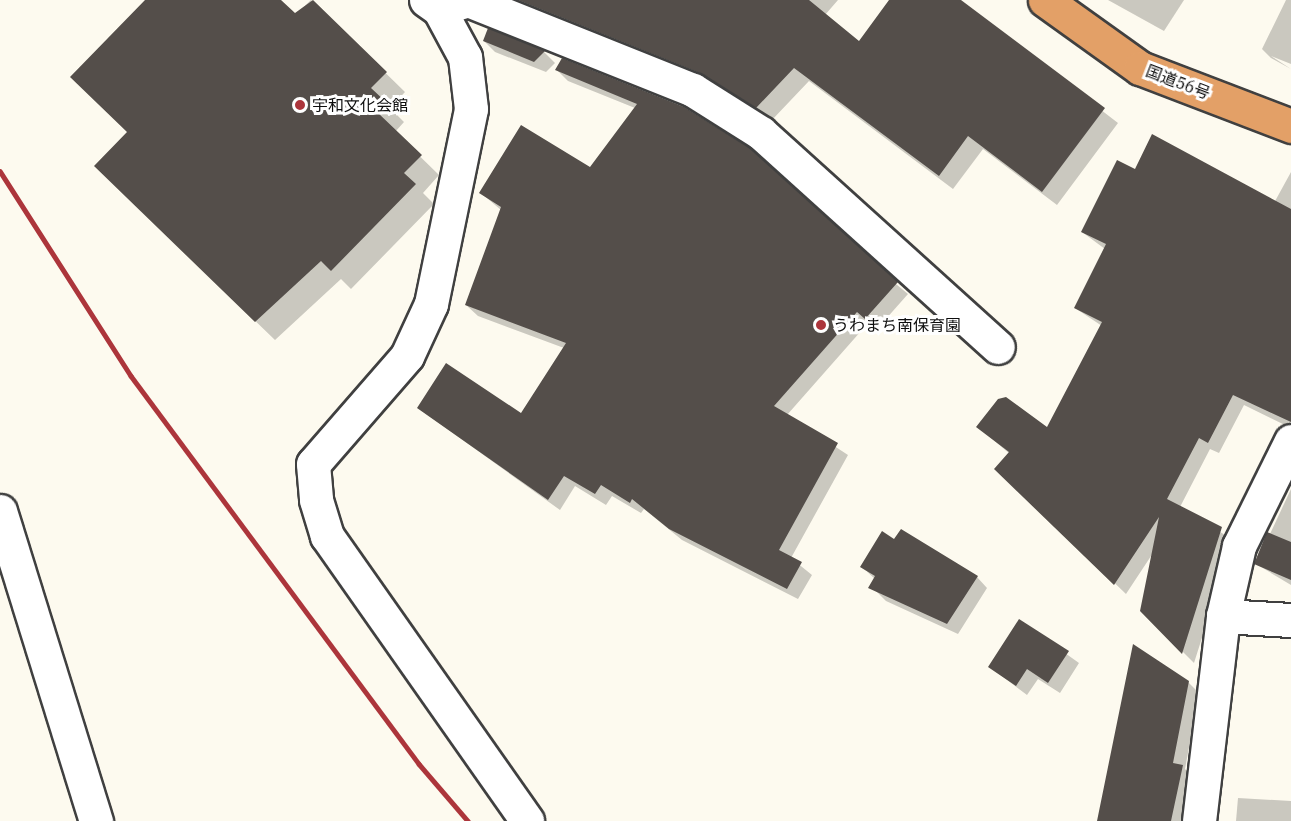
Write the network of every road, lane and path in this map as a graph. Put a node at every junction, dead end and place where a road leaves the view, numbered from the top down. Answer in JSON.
{"nodes":[{"id":1,"x":1045,"y":0,"type":"edge"},
{"id":2,"x":432,"y":4,"type":"edge"},
{"id":3,"x":1291,"y":126,"type":"edge"},
{"id":4,"x":998,"y":347,"type":"dead end"},
{"id":5,"x":1291,"y":441,"type":"edge"},
{"id":6,"x":0,"y":511,"type":"edge"},
{"id":7,"x":1223,"y":616,"type":"junction"},
{"id":8,"x":1291,"y":620,"type":"edge"},
{"id":9,"x":96,"y":821,"type":"edge"},
{"id":10,"x":527,"y":821,"type":"edge"},
{"id":11,"x":1199,"y":821,"type":"edge"}],
"edges":[{"from":1,"to":3,"type":"highway","name":"国道56号"},
{"from":2,"to":4,"type":"street"},
{"from":2,"to":10,"type":"street"},
{"from":5,"to":7,"type":"street"},
{"from":6,"to":9,"type":"street"},
{"from":7,"to":8,"type":"street"},
{"from":7,"to":11,"type":"street"}]}
